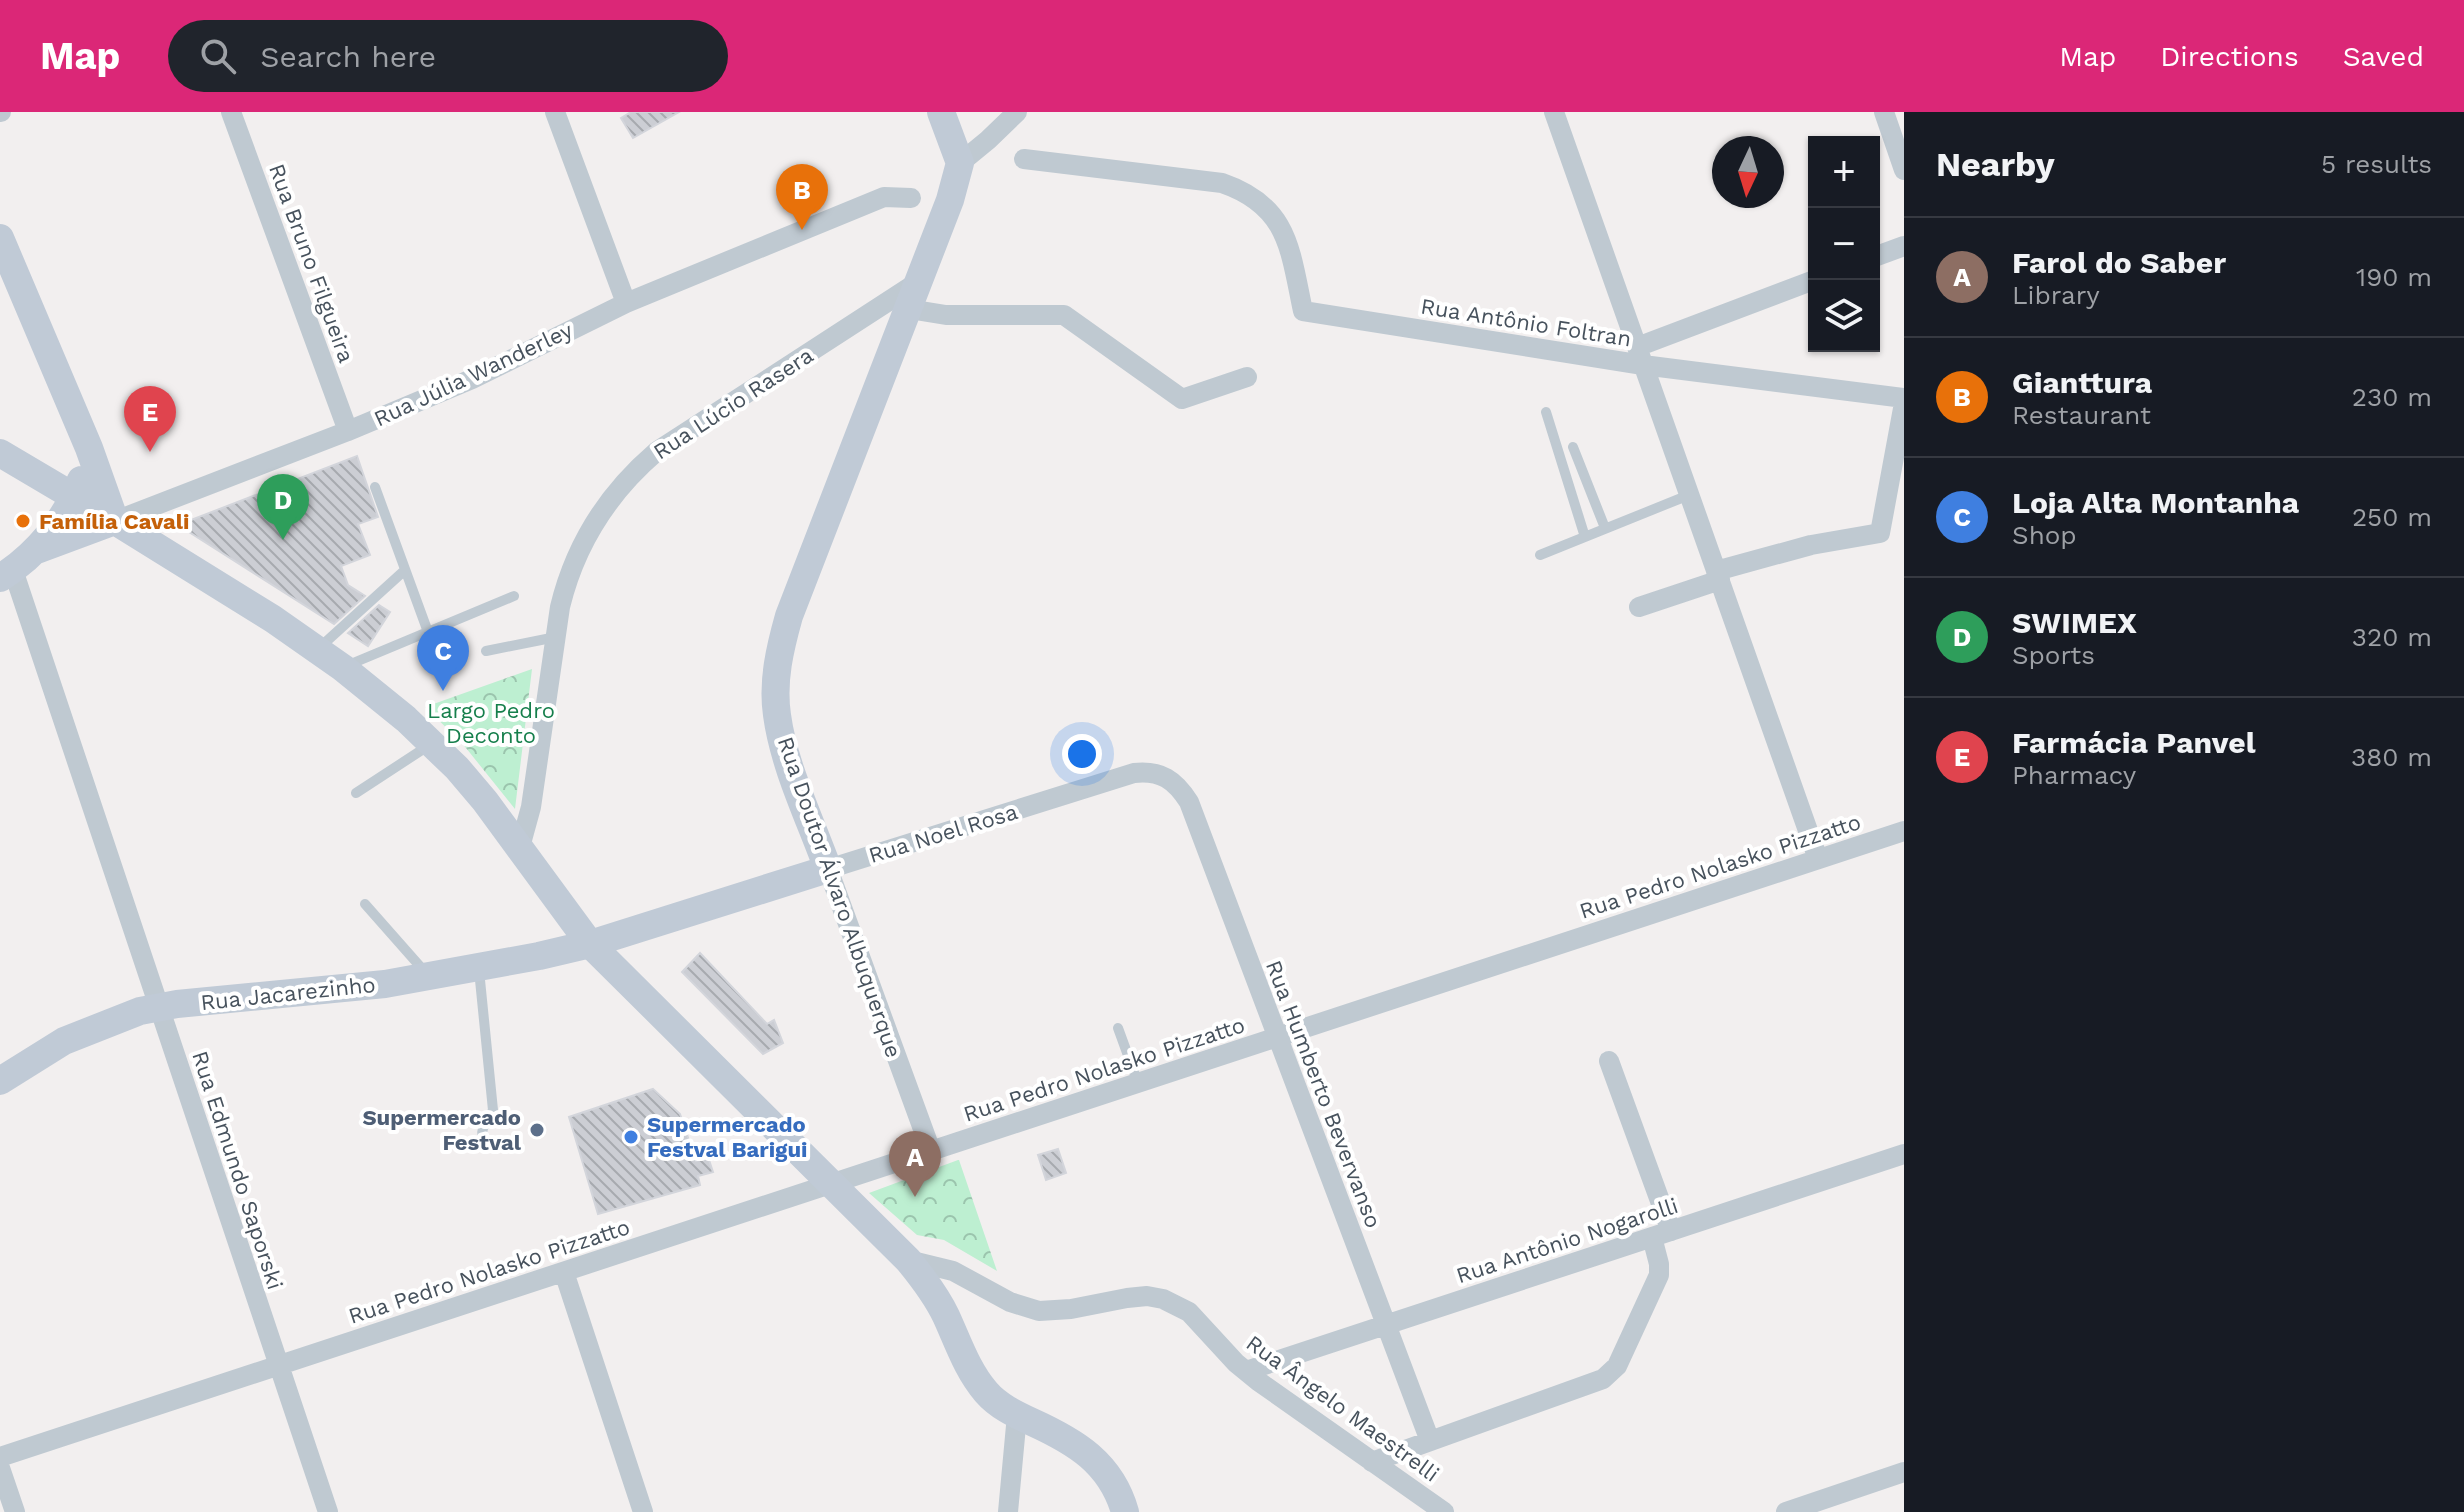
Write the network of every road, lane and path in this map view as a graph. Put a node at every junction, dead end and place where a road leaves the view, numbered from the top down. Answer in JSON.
{"nodes":[{"id":1,"x":231,"y":112,"type":"edge"},
{"id":2,"x":555,"y":112,"type":"edge"},
{"id":3,"x":941,"y":112,"type":"edge"},
{"id":4,"x":1017,"y":112,"type":"edge"},
{"id":5,"x":1554,"y":112,"type":"edge"},
{"id":6,"x":1884,"y":112,"type":"edge"},
{"id":7,"x":1024,"y":159,"type":"dead end"},
{"id":8,"x":960,"y":163,"type":"junction"},
{"id":9,"x":1904,"y":170,"type":"edge"},
{"id":10,"x":911,"y":198,"type":"dead end"},
{"id":11,"x":0,"y":238,"type":"edge"},
{"id":12,"x":1904,"y":246,"type":"edge"},
{"id":13,"x":1880,"y":255,"type":"edge"},
{"id":14,"x":921,"y":280,"type":"junction"},
{"id":15,"x":1808,"y":283,"type":"edge"},
{"id":16,"x":626,"y":303,"type":"junction"},
{"id":17,"x":909,"y":309,"type":"junction"},
{"id":18,"x":1640,"y":356,"type":"junction"},
{"id":19,"x":1247,"y":377,"type":"dead end"},
{"id":20,"x":1904,"y":400,"type":"edge"},
{"id":21,"x":1546,"y":412,"type":"dead end"},
{"id":22,"x":348,"y":431,"type":"junction"},
{"id":23,"x":1573,"y":447,"type":"dead end"},
{"id":24,"x":89,"y":448,"type":"junction"},
{"id":25,"x":0,"y":453,"type":"edge"},
{"id":26,"x":375,"y":487,"type":"dead end"},
{"id":27,"x":1689,"y":495,"type":"junction"},
{"id":28,"x":74,"y":497,"type":"junction"},
{"id":29,"x":115,"y":521,"type":"junction"},
{"id":30,"x":1605,"y":528,"type":"junction"},
{"id":31,"x":1585,"y":537,"type":"junction"},
{"id":32,"x":34,"y":551,"type":"junction"},
{"id":33,"x":1540,"y":555,"type":"dead end"},
{"id":34,"x":405,"y":570,"type":"junction"},
{"id":35,"x":6,"y":574,"type":"edge"},
{"id":36,"x":1718,"y":576,"type":"junction"},
{"id":37,"x":514,"y":596,"type":"dead end"},
{"id":38,"x":1639,"y":607,"type":"dead end"},
{"id":39,"x":428,"y":632,"type":"junction"},
{"id":40,"x":556,"y":637,"type":"junction"},
{"id":41,"x":317,"y":650,"type":"junction"},
{"id":42,"x":486,"y":651,"type":"dead end"},
{"id":43,"x":343,"y":668,"type":"junction"},
{"id":44,"x":433,"y":743,"type":"junction"},
{"id":45,"x":1161,"y":774,"type":"joint"},
{"id":46,"x":356,"y":793,"type":"dead end"},
{"id":47,"x":1904,"y":831,"type":"edge"},
{"id":48,"x":520,"y":847,"type":"junction"},
{"id":49,"x":1818,"y":859,"type":"junction"},
{"id":50,"x":828,"y":869,"type":"junction"},
{"id":51,"x":365,"y":904,"type":"dead end"},
{"id":52,"x":590,"y":944,"type":"junction"},
{"id":53,"x":478,"y":968,"type":"junction"},
{"id":54,"x":429,"y":977,"type":"junction"},
{"id":55,"x":159,"y":1007,"type":"junction"},
{"id":56,"x":1118,"y":1028,"type":"dead end"},
{"id":57,"x":1277,"y":1037,"type":"junction"},
{"id":58,"x":1609,"y":1061,"type":"dead end"},
{"id":59,"x":0,"y":1081,"type":"edge"},
{"id":60,"x":1138,"y":1083,"type":"junction"},
{"id":61,"x":489,"y":1146,"type":"dead end"},
{"id":62,"x":931,"y":1151,"type":"junction"},
{"id":63,"x":1904,"y":1154,"type":"edge"},
{"id":64,"x":831,"y":1184,"type":"junction"},
{"id":65,"x":1662,"y":1234,"type":"junction"},
{"id":66,"x":908,"y":1260,"type":"junction"},
{"id":67,"x":564,"y":1272,"type":"junction"},
{"id":68,"x":1386,"y":1325,"type":"junction"},
{"id":69,"x":279,"y":1366,"type":"junction"},
{"id":70,"x":1246,"y":1371,"type":"junction"},
{"id":71,"x":1017,"y":1415,"type":"junction"},
{"id":72,"x":1430,"y":1441,"type":"junction"},
{"id":73,"x":0,"y":1457,"type":"edge"},
{"id":74,"x":1372,"y":1462,"type":"junction"},
{"id":75,"x":0,"y":1468,"type":"edge"},
{"id":76,"x":1904,"y":1472,"type":"edge"},
{"id":77,"x":15,"y":1512,"type":"edge"},
{"id":78,"x":328,"y":1512,"type":"edge"},
{"id":79,"x":643,"y":1512,"type":"edge"},
{"id":80,"x":1008,"y":1512,"type":"edge"},
{"id":81,"x":1125,"y":1512,"type":"edge"},
{"id":82,"x":1444,"y":1512,"type":"edge"},
{"id":83,"x":1786,"y":1512,"type":"edge"}],
"edges":[{"from":1,"to":22,"type":"street","name":"Rua Bruno Filgueira"},
{"from":2,"to":16,"type":"street"},
{"from":3,"to":8,"type":"main road"},
{"from":4,"to":8,"type":"street"},
{"from":5,"to":18,"type":"street"},
{"from":6,"to":9,"type":"street"},
{"from":7,"to":18,"type":"street","name":"Rua Antônio Foltran"},
{"from":8,"to":14,"type":"main road"},
{"from":10,"to":16,"type":"street","name":"Rua Júlia Wanderley"},
{"from":11,"to":24,"type":"main road"},
{"from":12,"to":13,"type":"street"},
{"from":14,"to":17,"type":"main road","name":"Rua Doutor Álvaro Albuquerque"},
{"from":14,"to":40,"type":"street","name":"Rua Lúcio Rasera"},
{"from":15,"to":18,"type":"street"},
{"from":16,"to":22,"type":"street","name":"Rua Júlia Wanderley"},
{"from":17,"to":19,"type":"street"},
{"from":17,"to":50,"type":"main road","name":"Rua Doutor Álvaro Albuquerque"},
{"from":18,"to":20,"type":"street","name":"Rua Antônio Foltran"},
{"from":18,"to":27,"type":"street"},
{"from":20,"to":36,"type":"street","name":"Rua Antônio Foltran"},
{"from":21,"to":31,"type":"lane"},
{"from":22,"to":29,"type":"street","name":"Rua Júlia Wanderley"},
{"from":23,"to":30,"type":"lane"},
{"from":24,"to":28,"type":"main road","name":"Rua Júlia Wanderley"},
{"from":24,"to":29,"type":"main road"},
{"from":25,"to":28,"type":"main road"},
{"from":26,"to":34,"type":"lane"},
{"from":27,"to":30,"type":"lane"},
{"from":27,"to":36,"type":"street"},
{"from":28,"to":29,"type":"main road"},
{"from":28,"to":32,"type":"main road","name":"Rua Júlia Wanderley"},
{"from":29,"to":32,"type":"main road","name":"Rua Júlia Wanderley"},
{"from":29,"to":41,"type":"main road"},
{"from":30,"to":31,"type":"lane"},
{"from":31,"to":33,"type":"lane"},
{"from":32,"to":35,"type":"main road","name":"Rua Júlia Wanderley"},
{"from":34,"to":39,"type":"lane"},
{"from":34,"to":41,"type":"lane"},
{"from":35,"to":55,"type":"street","name":"Rua Edmundo Saporski"},
{"from":36,"to":38,"type":"street"},
{"from":36,"to":49,"type":"street"},
{"from":37,"to":39,"type":"lane"},
{"from":39,"to":43,"type":"lane"},
{"from":40,"to":42,"type":"lane"},
{"from":40,"to":48,"type":"street","name":"Rua Lúcio Rasera"},
{"from":41,"to":43,"type":"main road"},
{"from":43,"to":44,"type":"main road"},
{"from":44,"to":46,"type":"lane"},
{"from":44,"to":48,"type":"main road"},
{"from":45,"to":50,"type":"street","name":"Rua Noel Rosa"},
{"from":45,"to":57,"type":"street","name":"Rua Humberto Bevervanso"},
{"from":47,"to":49,"type":"street","name":"Rua Pedro Nolasko Pizzatto"},
{"from":48,"to":52,"type":"main road"},
{"from":49,"to":57,"type":"street","name":"Rua Pedro Nolasko Pizzatto"},
{"from":50,"to":52,"type":"main road","name":"Rua Noel Rosa"},
{"from":50,"to":62,"type":"street","name":"Rua Doutor Álvaro Albuquerque"},
{"from":51,"to":54,"type":"lane"},
{"from":52,"to":53,"type":"main road","name":"Rua Jacarezinho"},
{"from":52,"to":64,"type":"main road"},
{"from":53,"to":54,"type":"main road","name":"Rua Jacarezinho"},
{"from":53,"to":61,"type":"lane"},
{"from":54,"to":55,"type":"main road","name":"Rua Jacarezinho"},
{"from":55,"to":59,"type":"main road","name":"Rua Jacarezinho"},
{"from":55,"to":69,"type":"street","name":"Rua Edmundo Saporski"},
{"from":56,"to":60,"type":"lane"},
{"from":57,"to":60,"type":"street","name":"Rua Pedro Nolasko Pizzatto"},
{"from":57,"to":68,"type":"street","name":"Rua Humberto Bevervanso"},
{"from":58,"to":65,"type":"street"},
{"from":60,"to":62,"type":"street","name":"Rua Pedro Nolasko Pizzatto"},
{"from":62,"to":64,"type":"street","name":"Rua Pedro Nolasko Pizzatto"},
{"from":63,"to":65,"type":"street","name":"Rua Antônio Nogarolli"},
{"from":64,"to":66,"type":"main road"},
{"from":64,"to":67,"type":"street","name":"Rua Pedro Nolasko Pizzatto"},
{"from":65,"to":68,"type":"street","name":"Rua Antônio Nogarolli"},
{"from":65,"to":72,"type":"street"},
{"from":66,"to":70,"type":"street","name":"Rua Ângelo Maestrelli"},
{"from":66,"to":71,"type":"main road"},
{"from":67,"to":69,"type":"street","name":"Rua Pedro Nolasko Pizzatto"},
{"from":67,"to":79,"type":"street"},
{"from":68,"to":70,"type":"street","name":"Rua Antônio Nogarolli"},
{"from":68,"to":72,"type":"street","name":"Rua Humberto Bevervanso"},
{"from":69,"to":73,"type":"street","name":"Rua Pedro Nolasko Pizzatto"},
{"from":69,"to":78,"type":"street","name":"Rua Edmundo Saporski"},
{"from":70,"to":74,"type":"street","name":"Rua Ângelo Maestrelli"},
{"from":71,"to":80,"type":"street"},
{"from":71,"to":81,"type":"main road"},
{"from":72,"to":74,"type":"street"},
{"from":74,"to":82,"type":"street","name":"Rua Ângelo Maestrelli"},
{"from":75,"to":77,"type":"street"},
{"from":76,"to":83,"type":"street"}]}
